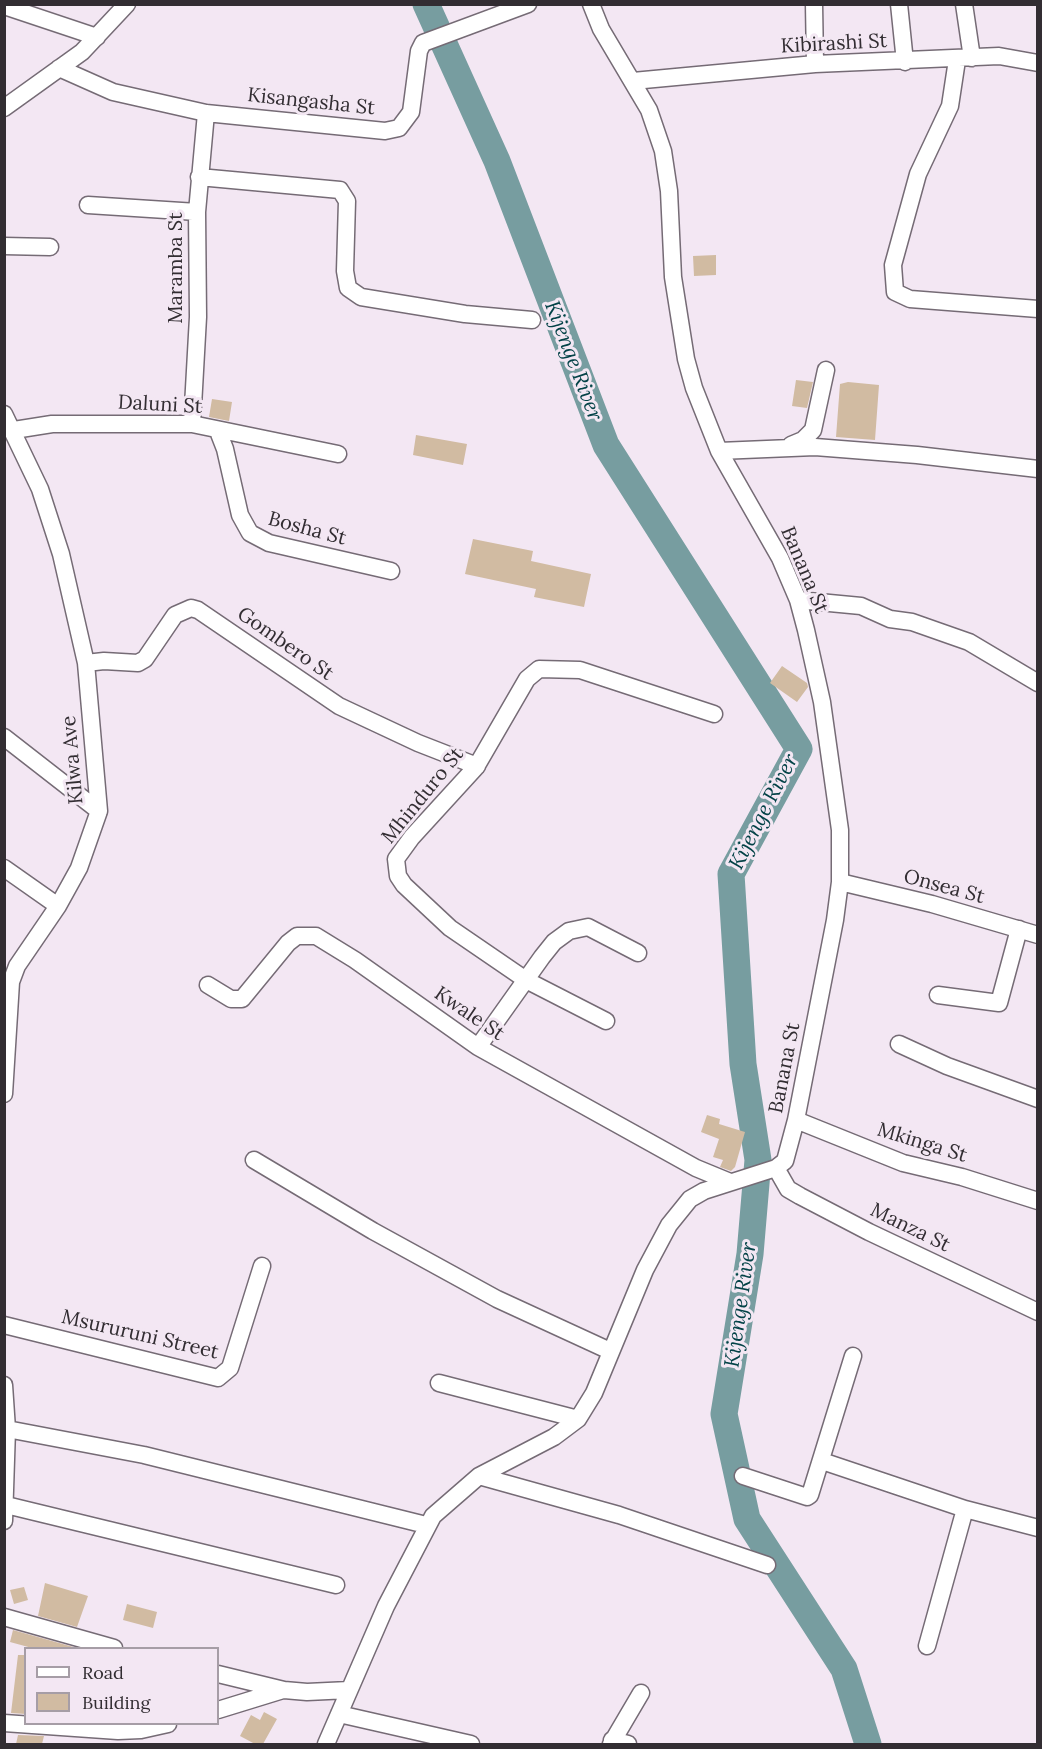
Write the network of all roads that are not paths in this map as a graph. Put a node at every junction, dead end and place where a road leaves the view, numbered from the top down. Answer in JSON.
{"nodes":[{"id":1,"x":127,"y":4,"type":"edge"},
{"id":2,"x":528,"y":4,"type":"edge"},
{"id":3,"x":591,"y":4,"type":"edge"},
{"id":4,"x":814,"y":4,"type":"edge"},
{"id":5,"x":899,"y":4,"type":"edge"},
{"id":6,"x":964,"y":4,"type":"edge"},
{"id":7,"x":4,"y":6,"type":"edge"},
{"id":8,"x":97,"y":37,"type":"junction"},
{"id":9,"x":965,"y":59,"type":"junction"},
{"id":10,"x":905,"y":62,"type":"junction"},
{"id":11,"x":1038,"y":63,"type":"edge"},
{"id":12,"x":816,"y":64,"type":"junction"},
{"id":13,"x":59,"y":68,"type":"junction"},
{"id":14,"x":633,"y":81,"type":"junction"},
{"id":15,"x":4,"y":108,"type":"edge"},
{"id":16,"x":206,"y":113,"type":"junction"},
{"id":17,"x":199,"y":177,"type":"junction"},
{"id":18,"x":88,"y":205,"type":"dead end"},
{"id":19,"x":197,"y":212,"type":"junction"},
{"id":20,"x":4,"y":246,"type":"edge"},
{"id":21,"x":50,"y":247,"type":"dead end"},
{"id":22,"x":1038,"y":309,"type":"edge"},
{"id":23,"x":532,"y":320,"type":"dead end"},
{"id":24,"x":826,"y":370,"type":"dead end"},
{"id":25,"x":4,"y":414,"type":"edge"},
{"id":26,"x":192,"y":423,"type":"junction"},
{"id":27,"x":14,"y":430,"type":"junction"},
{"id":28,"x":219,"y":431,"type":"junction"},
{"id":29,"x":790,"y":446,"type":"junction"},
{"id":30,"x":719,"y":451,"type":"junction"},
{"id":31,"x":338,"y":454,"type":"dead end"},
{"id":32,"x":1038,"y":469,"type":"edge"},
{"id":33,"x":391,"y":571,"type":"dead end"},
{"id":34,"x":798,"y":600,"type":"junction"},
{"id":35,"x":86,"y":663,"type":"junction"},
{"id":36,"x":1038,"y":683,"type":"edge"},
{"id":37,"x":714,"y":714,"type":"dead end"},
{"id":38,"x":4,"y":737,"type":"edge"},
{"id":39,"x":477,"y":766,"type":"junction"},
{"id":40,"x":99,"y":811,"type":"junction"},
{"id":41,"x":4,"y":868,"type":"edge"},
{"id":42,"x":840,"y":882,"type":"junction"},
{"id":43,"x":58,"y":906,"type":"junction"},
{"id":44,"x":1019,"y":929,"type":"junction"},
{"id":45,"x":1038,"y":935,"type":"edge"},
{"id":46,"x":638,"y":953,"type":"dead end"},
{"id":47,"x":526,"y":980,"type":"junction"},
{"id":48,"x":208,"y":985,"type":"dead end"},
{"id":49,"x":938,"y":995,"type":"dead end"},
{"id":50,"x":606,"y":1021,"type":"dead end"},
{"id":51,"x":899,"y":1044,"type":"dead end"},
{"id":52,"x":478,"y":1047,"type":"junction"},
{"id":53,"x":4,"y":1094,"type":"edge"},
{"id":54,"x":1038,"y":1099,"type":"edge"},
{"id":55,"x":796,"y":1120,"type":"junction"},
{"id":56,"x":254,"y":1160,"type":"dead end"},
{"id":57,"x":772,"y":1169,"type":"junction"},
{"id":58,"x":737,"y":1180,"type":"junction"},
{"id":59,"x":1038,"y":1201,"type":"edge"},
{"id":60,"x":262,"y":1266,"type":"dead end"},
{"id":61,"x":1038,"y":1312,"type":"edge"},
{"id":62,"x":4,"y":1325,"type":"edge"},
{"id":63,"x":610,"y":1351,"type":"junction"},
{"id":64,"x":853,"y":1356,"type":"dead end"},
{"id":65,"x":440,"y":1383,"type":"dead end"},
{"id":66,"x":4,"y":1385,"type":"edge"},
{"id":67,"x":578,"y":1419,"type":"junction"},
{"id":68,"x":7,"y":1429,"type":"junction"},
{"id":69,"x":822,"y":1461,"type":"junction"},
{"id":70,"x":479,"y":1476,"type":"junction"},
{"id":71,"x":743,"y":1476,"type":"dead end"},
{"id":72,"x":965,"y":1509,"type":"junction"},
{"id":73,"x":5,"y":1513,"type":"edge"},
{"id":74,"x":426,"y":1526,"type":"junction"},
{"id":75,"x":1038,"y":1528,"type":"edge"},
{"id":76,"x":767,"y":1565,"type":"dead end"},
{"id":77,"x":336,"y":1585,"type":"dead end"},
{"id":78,"x":4,"y":1617,"type":"edge"},
{"id":79,"x":927,"y":1646,"type":"dead end"},
{"id":80,"x":110,"y":1647,"type":"edge"},
{"id":81,"x":219,"y":1674,"type":"edge"},
{"id":82,"x":349,"y":1689,"type":"junction"},
{"id":83,"x":284,"y":1690,"type":"junction"},
{"id":84,"x":641,"y":1693,"type":"dead end"},
{"id":85,"x":219,"y":1710,"type":"edge"},
{"id":86,"x":339,"y":1714,"type":"junction"},
{"id":87,"x":4,"y":1723,"type":"edge"},
{"id":88,"x":24,"y":1724,"type":"edge"},
{"id":89,"x":32,"y":1725,"type":"edge"},
{"id":90,"x":164,"y":1725,"type":"edge"},
{"id":91,"x":617,"y":1743,"type":"edge"},
{"id":92,"x":326,"y":1744,"type":"edge"},
{"id":93,"x":471,"y":1744,"type":"edge"}],
"edges":[{"from":1,"to":8,"type":"street"},
{"from":2,"to":16,"type":"street","name":"Kisangasha St"},
{"from":3,"to":14,"type":"street","name":"Banana St"},
{"from":4,"to":12,"type":"street"},
{"from":5,"to":10,"type":"street"},
{"from":6,"to":9,"type":"street"},
{"from":7,"to":8,"type":"street"},
{"from":8,"to":13,"type":"street"},
{"from":9,"to":10,"type":"street","name":"Kibirashi St"},
{"from":9,"to":11,"type":"street","name":"Kibirashi St"},
{"from":9,"to":22,"type":"street"},
{"from":10,"to":12,"type":"street","name":"Kibirashi St"},
{"from":12,"to":14,"type":"street","name":"Kibirashi St"},
{"from":13,"to":15,"type":"street"},
{"from":13,"to":16,"type":"street","name":"Kisangasha St"},
{"from":14,"to":30,"type":"street","name":"Banana St"},
{"from":16,"to":17,"type":"street","name":"Maramba St"},
{"from":17,"to":19,"type":"street","name":"Maramba St"},
{"from":17,"to":23,"type":"street"},
{"from":18,"to":19,"type":"street"},
{"from":19,"to":26,"type":"street","name":"Maramba St"},
{"from":20,"to":21,"type":"street"},
{"from":24,"to":29,"type":"street"},
{"from":25,"to":27,"type":"street","name":"Kilwa Ave"},
{"from":26,"to":27,"type":"street","name":"Daluni St"},
{"from":26,"to":28,"type":"street","name":"Daluni St"},
{"from":27,"to":35,"type":"street","name":"Kilwa Ave"},
{"from":28,"to":31,"type":"street","name":"Daluni St"},
{"from":28,"to":33,"type":"street","name":"Bosha St"},
{"from":29,"to":30,"type":"street"},
{"from":29,"to":32,"type":"street"},
{"from":30,"to":34,"type":"street","name":"Banana St"},
{"from":34,"to":36,"type":"street"},
{"from":34,"to":42,"type":"street","name":"Banana St"},
{"from":35,"to":39,"type":"street","name":"Gombero St"},
{"from":35,"to":40,"type":"street","name":"Kilwa Ave"},
{"from":37,"to":39,"type":"street","name":"Mhinduro St"},
{"from":38,"to":40,"type":"street"},
{"from":39,"to":47,"type":"street","name":"Mhinduro St"},
{"from":40,"to":43,"type":"street","name":"Kilwa Ave"},
{"from":41,"to":43,"type":"street"},
{"from":42,"to":44,"type":"street","name":"Onsea St"},
{"from":42,"to":55,"type":"street","name":"Banana St"},
{"from":43,"to":53,"type":"street","name":"Kilwa Ave"},
{"from":44,"to":45,"type":"street","name":"Onsea St"},
{"from":44,"to":49,"type":"street"},
{"from":46,"to":47,"type":"street"},
{"from":47,"to":50,"type":"street","name":"Mhinduro St"},
{"from":47,"to":52,"type":"street"},
{"from":48,"to":52,"type":"street","name":"Kwale St"},
{"from":51,"to":54,"type":"street"},
{"from":52,"to":58,"type":"street","name":"Kwale St"},
{"from":55,"to":57,"type":"street","name":"Banana St"},
{"from":55,"to":59,"type":"street","name":"Mkinga St"},
{"from":56,"to":63,"type":"street"},
{"from":57,"to":58,"type":"street"},
{"from":57,"to":61,"type":"street","name":"Manza St"},
{"from":58,"to":63,"type":"street"},
{"from":60,"to":62,"type":"street","name":"Msururuni Street"},
{"from":63,"to":67,"type":"street"},
{"from":64,"to":69,"type":"street"},
{"from":65,"to":67,"type":"street"},
{"from":66,"to":68,"type":"street"},
{"from":67,"to":70,"type":"street"},
{"from":68,"to":73,"type":"street"},
{"from":68,"to":74,"type":"street"},
{"from":69,"to":71,"type":"street"},
{"from":69,"to":72,"type":"street"},
{"from":70,"to":74,"type":"street"},
{"from":70,"to":76,"type":"street"},
{"from":72,"to":75,"type":"street"},
{"from":72,"to":79,"type":"street"},
{"from":73,"to":77,"type":"street"},
{"from":74,"to":82,"type":"street"},
{"from":78,"to":80,"type":"street"},
{"from":81,"to":83,"type":"street"},
{"from":82,"to":83,"type":"street"},
{"from":82,"to":86,"type":"street"},
{"from":83,"to":85,"type":"street"},
{"from":84,"to":91,"type":"street"},
{"from":86,"to":92,"type":"street"},
{"from":86,"to":93,"type":"street"},
{"from":87,"to":88,"type":"street"},
{"from":89,"to":90,"type":"street"}]}
